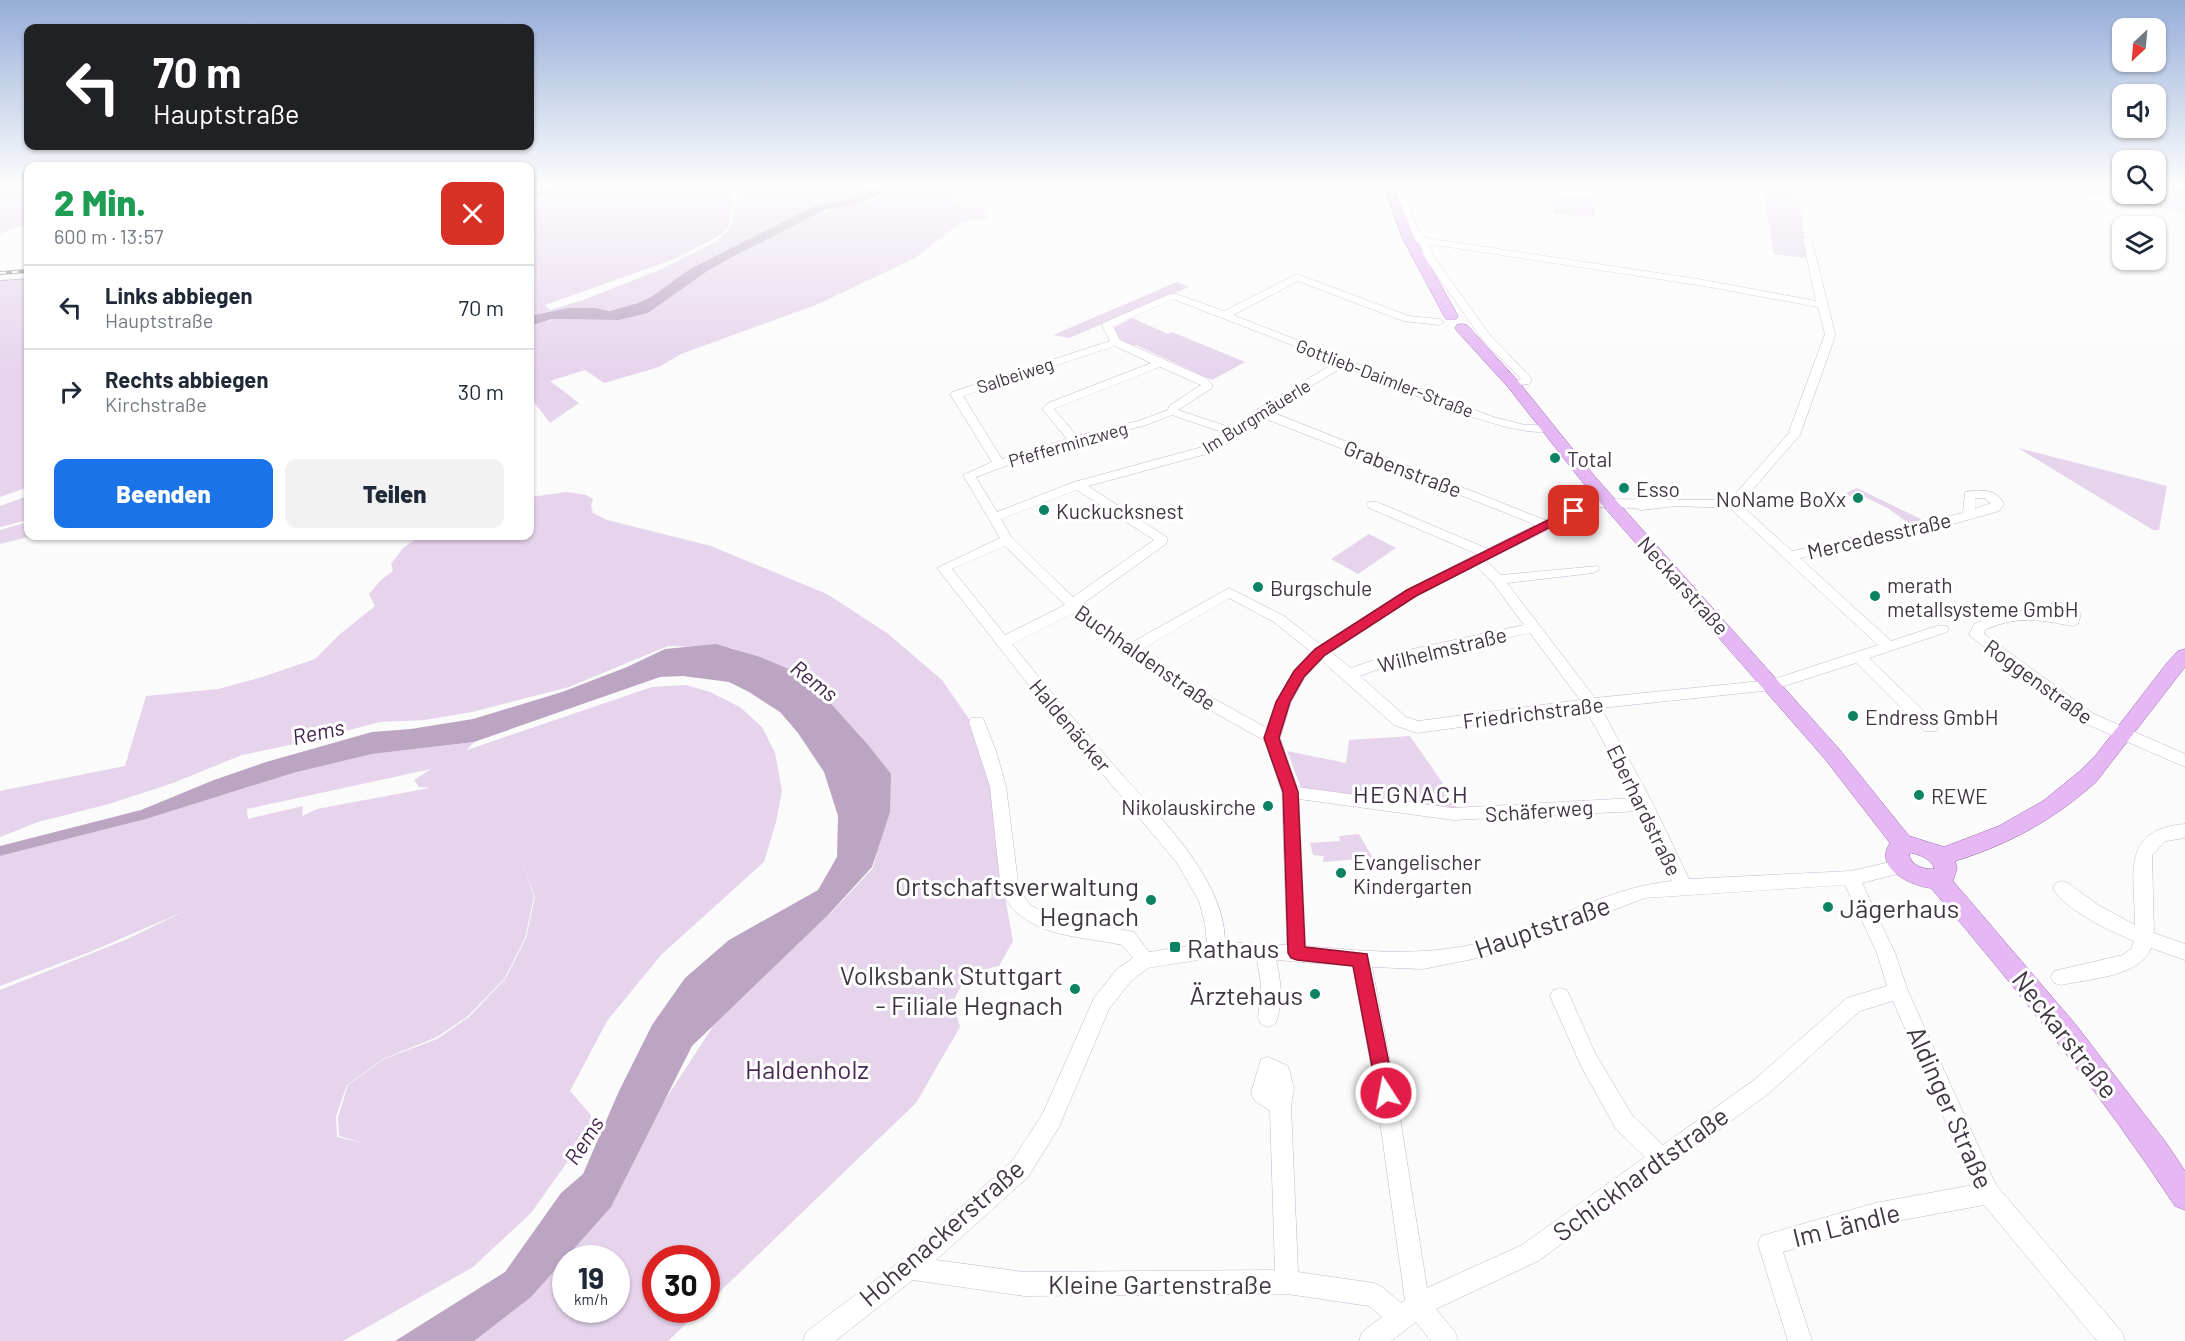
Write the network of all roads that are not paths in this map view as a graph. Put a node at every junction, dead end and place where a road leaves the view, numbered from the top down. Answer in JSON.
{"nodes":[{"id":1,"x":1412,"y":247,"type":"edge"},
{"id":2,"x":1426,"y":247,"type":"edge"},
{"id":3,"x":1463,"y":247,"type":"edge"},
{"id":4,"x":1809,"y":247,"type":"edge"},
{"id":5,"x":24,"y":275,"type":"edge"},
{"id":6,"x":0,"y":277,"type":"edge"},
{"id":7,"x":1821,"y":304,"type":"junction"},
{"id":8,"x":1225,"y":315,"type":"junction"},
{"id":9,"x":1445,"y":319,"type":"junction"},
{"id":10,"x":1116,"y":342,"type":"junction"},
{"id":11,"x":1344,"y":362,"type":"junction"},
{"id":12,"x":1160,"y":363,"type":"junction"},
{"id":13,"x":1513,"y":384,"type":"junction"},
{"id":14,"x":1172,"y":412,"type":"junction"},
{"id":15,"x":1260,"y":412,"type":"junction"},
{"id":16,"x":1548,"y":428,"type":"junction"},
{"id":17,"x":1232,"y":432,"type":"junction"},
{"id":18,"x":1073,"y":440,"type":"junction"},
{"id":19,"x":999,"y":464,"type":"junction"},
{"id":20,"x":969,"y":475,"type":"joint"},
{"id":21,"x":1078,"y":485,"type":"junction"},
{"id":22,"x":1733,"y":504,"type":"junction"},
{"id":23,"x":1373,"y":505,"type":"dead end"},
{"id":24,"x":1613,"y":505,"type":"junction"},
{"id":25,"x":1969,"y":513,"type":"dead end"},
{"id":26,"x":993,"y":518,"type":"junction"},
{"id":27,"x":1544,"y":525,"type":"junction"},
{"id":28,"x":1006,"y":540,"type":"junction"},
{"id":29,"x":1790,"y":556,"type":"junction"},
{"id":30,"x":1483,"y":557,"type":"junction"},
{"id":31,"x":1593,"y":569,"type":"dead end"},
{"id":32,"x":1498,"y":580,"type":"junction"},
{"id":33,"x":1073,"y":606,"type":"junction"},
{"id":34,"x":2026,"y":613,"type":"dead end"},
{"id":35,"x":1535,"y":627,"type":"junction"},
{"id":36,"x":1942,"y":629,"type":"dead end"},
{"id":37,"x":1003,"y":642,"type":"junction"},
{"id":38,"x":1888,"y":646,"type":"junction"},
{"id":39,"x":1129,"y":650,"type":"junction"},
{"id":40,"x":1320,"y":652,"type":"junction"},
{"id":41,"x":2185,"y":655,"type":"edge"},
{"id":42,"x":1858,"y":656,"type":"junction"},
{"id":43,"x":1349,"y":674,"type":"junction"},
{"id":44,"x":1772,"y":685,"type":"junction"},
{"id":45,"x":1592,"y":704,"type":"junction"},
{"id":46,"x":977,"y":722,"type":"dead end"},
{"id":47,"x":1930,"y":727,"type":"dead end"},
{"id":48,"x":2122,"y":735,"type":"junction"},
{"id":49,"x":1272,"y":738,"type":"junction"},
{"id":50,"x":2185,"y":761,"type":"edge"},
{"id":51,"x":1290,"y":792,"type":"junction"},
{"id":52,"x":1645,"y":804,"type":"junction"},
{"id":53,"x":2185,"y":831,"type":"edge"},
{"id":54,"x":1903,"y":856,"type":"junction"},
{"id":55,"x":1938,"y":868,"type":"junction"},
{"id":56,"x":1851,"y":878,"type":"junction"},
{"id":57,"x":1684,"y":887,"type":"junction"},
{"id":58,"x":2062,"y":888,"type":"dead end"},
{"id":59,"x":2145,"y":938,"type":"junction"},
{"id":60,"x":1216,"y":949,"type":"junction"},
{"id":61,"x":1264,"y":951,"type":"junction"},
{"id":62,"x":2185,"y":952,"type":"edge"},
{"id":63,"x":1297,"y":953,"type":"junction"},
{"id":64,"x":1360,"y":959,"type":"junction"},
{"id":65,"x":1144,"y":961,"type":"junction"},
{"id":66,"x":2061,"y":977,"type":"dead end"},
{"id":67,"x":1898,"y":991,"type":"junction"},
{"id":68,"x":1560,"y":996,"type":"dead end"},
{"id":69,"x":1269,"y":1018,"type":"dead end"},
{"id":70,"x":1280,"y":1106,"type":"dead end"},
{"id":71,"x":1660,"y":1157,"type":"junction"},
{"id":72,"x":1988,"y":1193,"type":"junction"},
{"id":73,"x":2185,"y":1196,"type":"edge"},
{"id":74,"x":910,"y":1268,"type":"junction"},
{"id":75,"x":1287,"y":1282,"type":"junction"},
{"id":76,"x":1410,"y":1312,"type":"junction"},
{"id":77,"x":815,"y":1341,"type":"edge"},
{"id":78,"x":1371,"y":1341,"type":"edge"},
{"id":79,"x":1446,"y":1341,"type":"edge"},
{"id":80,"x":1800,"y":1341,"type":"edge"},
{"id":81,"x":2113,"y":1341,"type":"edge"}],
"edges":[{"from":1,"to":9,"type":"main road"},
{"from":2,"to":13,"type":"street"},
{"from":3,"to":7,"type":"street"},
{"from":4,"to":7,"type":"street"},
{"from":5,"to":6,"type":"street"},
{"from":7,"to":22,"type":"street"},
{"from":8,"to":9,"type":"street"},
{"from":8,"to":10,"type":"street","name":"Gottlieb-Daimler-Straße"},
{"from":8,"to":11,"type":"street","name":"Gottlieb-Daimler-Straße"},
{"from":9,"to":13,"type":"main road","name":"Neckarstraße"},
{"from":10,"to":12,"type":"street","name":"Pfefferminzweg"},
{"from":10,"to":19,"type":"street","name":"Salbeiweg"},
{"from":11,"to":15,"type":"street","name":"Im Burgmäuerle"},
{"from":11,"to":16,"type":"street","name":"Gottlieb-Daimler-Straße"},
{"from":12,"to":14,"type":"street","name":"Pfefferminzweg"},
{"from":12,"to":18,"type":"street"},
{"from":13,"to":16,"type":"main road","name":"Neckarstraße"},
{"from":14,"to":17,"type":"street"},
{"from":14,"to":18,"type":"street","name":"Pfefferminzweg"},
{"from":15,"to":17,"type":"street","name":"Im Burgmäuerle"},
{"from":15,"to":27,"type":"street","name":"Grabenstraße"},
{"from":16,"to":24,"type":"main road","name":"Neckarstraße"},
{"from":17,"to":21,"type":"street","name":"Im Burgmäuerle"},
{"from":18,"to":19,"type":"street","name":"Pfefferminzweg"},
{"from":19,"to":20,"type":"street","name":"Pfefferminzweg"},
{"from":20,"to":26,"type":"street","name":"Buchhaldenstraße"},
{"from":21,"to":26,"type":"street","name":"Im Burgmäuerle"},
{"from":21,"to":33,"type":"street"},
{"from":22,"to":24,"type":"street"},
{"from":22,"to":29,"type":"street"},
{"from":23,"to":30,"type":"street"},
{"from":24,"to":27,"type":"street"},
{"from":24,"to":44,"type":"main road","name":"Neckarstraße"},
{"from":25,"to":29,"type":"street","name":"Mercedesstraße"},
{"from":26,"to":28,"type":"street","name":"Buchhaldenstraße"},
{"from":27,"to":30,"type":"street"},
{"from":28,"to":33,"type":"street","name":"Buchhaldenstraße"},
{"from":28,"to":37,"type":"street","name":"Haldenäcker"},
{"from":29,"to":38,"type":"street"},
{"from":30,"to":32,"type":"street","name":"Eberhardstraße"},
{"from":30,"to":40,"type":"street"},
{"from":31,"to":32,"type":"street"},
{"from":32,"to":35,"type":"street","name":"Eberhardstraße"},
{"from":33,"to":37,"type":"street"},
{"from":33,"to":39,"type":"street","name":"Buchhaldenstraße"},
{"from":34,"to":48,"type":"street","name":"Roggenstraße"},
{"from":35,"to":43,"type":"street","name":"Wilhelmstraße"},
{"from":35,"to":45,"type":"street","name":"Eberhardstraße"},
{"from":36,"to":38,"type":"street","name":"Friedrichstraße"},
{"from":37,"to":60,"type":"street","name":"Haldenäcker"},
{"from":38,"to":42,"type":"street","name":"Friedrichstraße"},
{"from":39,"to":40,"type":"street","name":"Friedrichstraße"},
{"from":39,"to":49,"type":"street","name":"Buchhaldenstraße"},
{"from":40,"to":43,"type":"street","name":"Friedrichstraße"},
{"from":40,"to":49,"type":"street"},
{"from":41,"to":48,"type":"main road"},
{"from":42,"to":44,"type":"street","name":"Friedrichstraße"},
{"from":42,"to":47,"type":"street"},
{"from":43,"to":45,"type":"street","name":"Friedrichstraße"},
{"from":44,"to":45,"type":"street","name":"Friedrichstraße"},
{"from":44,"to":54,"type":"main road","name":"Neckarstraße"},
{"from":45,"to":52,"type":"street","name":"Eberhardstraße"},
{"from":46,"to":65,"type":"street"},
{"from":48,"to":50,"type":"street"},
{"from":48,"to":55,"type":"main road"},
{"from":49,"to":51,"type":"street"},
{"from":51,"to":52,"type":"street","name":"Schäferweg"},
{"from":51,"to":63,"type":"street"},
{"from":52,"to":57,"type":"street","name":"Eberhardstraße"},
{"from":53,"to":59,"type":"street"},
{"from":54,"to":55,"type":"main road"},
{"from":54,"to":56,"type":"street","name":"Hauptstraße"},
{"from":55,"to":73,"type":"main road","name":"Neckarstraße"},
{"from":56,"to":57,"type":"street","name":"Hauptstraße"},
{"from":56,"to":67,"type":"street","name":"Aldinger Straße"},
{"from":57,"to":64,"type":"street","name":"Hauptstraße"},
{"from":58,"to":59,"type":"street"},
{"from":59,"to":62,"type":"street"},
{"from":59,"to":66,"type":"street"},
{"from":60,"to":61,"type":"street","name":"Hauptstraße"},
{"from":60,"to":65,"type":"street","name":"Hauptstraße"},
{"from":61,"to":63,"type":"street","name":"Hauptstraße"},
{"from":61,"to":69,"type":"street"},
{"from":63,"to":64,"type":"street","name":"Hauptstraße"},
{"from":64,"to":76,"type":"street"},
{"from":65,"to":74,"type":"street","name":"Hohenackerstraße"},
{"from":67,"to":71,"type":"street","name":"Schickhardtstraße"},
{"from":67,"to":72,"type":"street","name":"Aldinger Straße"},
{"from":68,"to":71,"type":"street"},
{"from":70,"to":75,"type":"street"},
{"from":71,"to":76,"type":"street","name":"Schickhardtstraße"},
{"from":72,"to":80,"type":"street","name":"Im Ländle"},
{"from":72,"to":81,"type":"street","name":"Aldinger Straße"},
{"from":74,"to":75,"type":"street","name":"Kleine Gartenstraße"},
{"from":74,"to":77,"type":"street","name":"Hohenackerstraße"},
{"from":75,"to":76,"type":"street","name":"Kleine Gartenstraße"},
{"from":76,"to":78,"type":"street","name":"Schickhardtstraße"},
{"from":76,"to":79,"type":"street","name":"Kleine Gartenstraße"}]}
